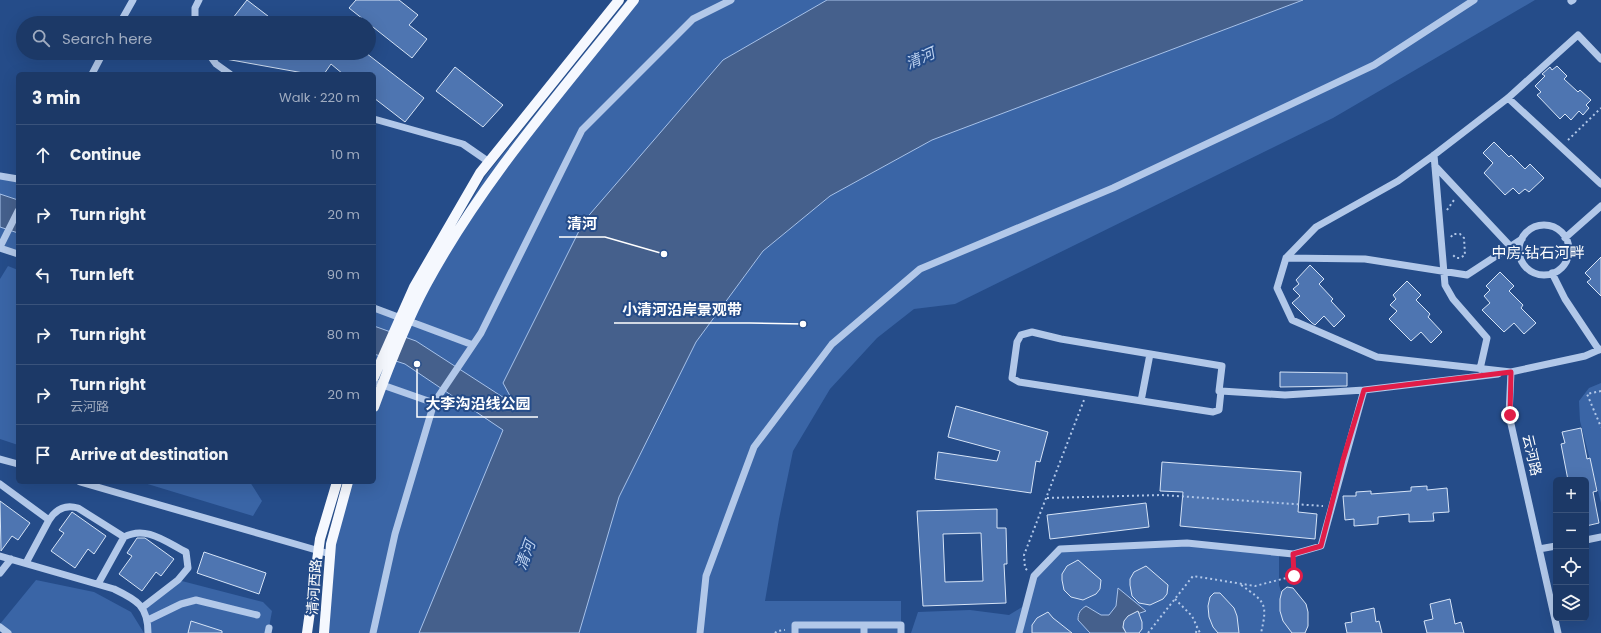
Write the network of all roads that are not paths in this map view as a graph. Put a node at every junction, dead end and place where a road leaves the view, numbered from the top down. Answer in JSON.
{"nodes":[{"id":1,"x":133,"y":0,"type":"edge"},
{"id":2,"x":199,"y":0,"type":"edge"},
{"id":3,"x":619,"y":0,"type":"edge"},
{"id":4,"x":634,"y":0,"type":"edge"},
{"id":5,"x":731,"y":0,"type":"edge"},
{"id":6,"x":1474,"y":0,"type":"edge"},
{"id":7,"x":124,"y":16,"type":"edge"},
{"id":8,"x":195,"y":16,"type":"edge"},
{"id":9,"x":1601,"y":59,"type":"edge"},
{"id":10,"x":100,"y":60,"type":"edge"},
{"id":11,"x":213,"y":60,"type":"edge"},
{"id":12,"x":93,"y":72,"type":"edge"},
{"id":13,"x":227,"y":72,"type":"edge"},
{"id":14,"x":1508,"y":98,"type":"junction"},
{"id":15,"x":376,"y":120,"type":"edge"},
{"id":16,"x":1434,"y":155,"type":"junction"},
{"id":17,"x":489,"y":162,"type":"junction"},
{"id":18,"x":1435,"y":166,"type":"junction"},
{"id":19,"x":0,"y":176,"type":"edge"},
{"id":20,"x":16,"y":179,"type":"edge"},
{"id":21,"x":1601,"y":184,"type":"edge"},
{"id":22,"x":1601,"y":206,"type":"edge"},
{"id":23,"x":16,"y":215,"type":"edge"},
{"id":24,"x":1522,"y":238,"type":"junction"},
{"id":25,"x":1565,"y":238,"type":"junction"},
{"id":26,"x":1510,"y":246,"type":"junction"},
{"id":27,"x":0,"y":247,"type":"edge"},
{"id":28,"x":16,"y":253,"type":"edge"},
{"id":29,"x":1286,"y":258,"type":"junction"},
{"id":30,"x":1443,"y":271,"type":"junction"},
{"id":31,"x":1552,"y":273,"type":"junction"},
{"id":32,"x":376,"y":309,"type":"edge"},
{"id":33,"x":402,"y":324,"type":"junction"},
{"id":34,"x":471,"y":348,"type":"junction"},
{"id":35,"x":1600,"y":350,"type":"edge"},
{"id":36,"x":1150,"y":354,"type":"junction"},
{"id":37,"x":1480,"y":369,"type":"junction"},
{"id":38,"x":1511,"y":372,"type":"junction"},
{"id":39,"x":378,"y":379,"type":"edge"},
{"id":40,"x":1364,"y":390,"type":"junction"},
{"id":41,"x":1221,"y":391,"type":"junction"},
{"id":42,"x":376,"y":393,"type":"edge"},
{"id":43,"x":1141,"y":401,"type":"junction"},
{"id":44,"x":434,"y":403,"type":"junction"},
{"id":45,"x":0,"y":459,"type":"edge"},
{"id":46,"x":16,"y":463,"type":"edge"},
{"id":47,"x":0,"y":484,"type":"edge"},
{"id":48,"x":87,"y":484,"type":"edge"},
{"id":49,"x":336,"y":484,"type":"edge"},
{"id":50,"x":347,"y":484,"type":"edge"},
{"id":51,"x":49,"y":520,"type":"junction"},
{"id":52,"x":124,"y":537,"type":"junction"},
{"id":53,"x":1601,"y":537,"type":"edge"},
{"id":54,"x":1589,"y":539,"type":"edge"},
{"id":55,"x":1553,"y":547,"type":"edge"},
{"id":56,"x":331,"y":549,"type":"junction"},
{"id":57,"x":1539,"y":550,"type":"junction"},
{"id":58,"x":318,"y":551,"type":"junction"},
{"id":59,"x":0,"y":556,"type":"edge"},
{"id":60,"x":11,"y":559,"type":"junction"},
{"id":61,"x":26,"y":563,"type":"junction"},
{"id":62,"x":0,"y":574,"type":"edge"},
{"id":63,"x":98,"y":584,"type":"junction"},
{"id":64,"x":143,"y":607,"type":"junction"},
{"id":65,"x":257,"y":615,"type":"dead end"},
{"id":66,"x":148,"y":620,"type":"junction"},
{"id":67,"x":828,"y":625,"type":"junction"},
{"id":68,"x":864,"y":625,"type":"junction"},
{"id":69,"x":0,"y":627,"type":"edge"},
{"id":70,"x":8,"y":633,"type":"edge"},
{"id":71,"x":148,"y":633,"type":"edge"},
{"id":72,"x":307,"y":633,"type":"edge"},
{"id":73,"x":324,"y":633,"type":"edge"},
{"id":74,"x":373,"y":633,"type":"edge"},
{"id":75,"x":700,"y":633,"type":"edge"},
{"id":76,"x":796,"y":633,"type":"edge"},
{"id":77,"x":828,"y":633,"type":"edge"},
{"id":78,"x":864,"y":633,"type":"edge"},
{"id":79,"x":901,"y":633,"type":"edge"},
{"id":80,"x":1019,"y":633,"type":"edge"},
{"id":81,"x":1558,"y":633,"type":"edge"}],
"edges":[{"from":1,"to":7,"type":"street"},
{"from":2,"to":8,"type":"street"},
{"from":3,"to":17,"type":"main road"},
{"from":4,"to":33,"type":"main road"},
{"from":5,"to":34,"type":"street"},
{"from":6,"to":75,"type":"street"},
{"from":9,"to":14,"type":"street"},
{"from":10,"to":12,"type":"street"},
{"from":11,"to":13,"type":"street"},
{"from":14,"to":16,"type":"street"},
{"from":14,"to":21,"type":"street"},
{"from":15,"to":17,"type":"street"},
{"from":16,"to":18,"type":"street"},
{"from":16,"to":29,"type":"street"},
{"from":17,"to":33,"type":"main road"},
{"from":18,"to":26,"type":"street"},
{"from":18,"to":30,"type":"street"},
{"from":19,"to":20,"type":"street"},
{"from":22,"to":25,"type":"street"},
{"from":23,"to":27,"type":"street"},
{"from":24,"to":25,"type":"street"},
{"from":24,"to":26,"type":"street"},
{"from":24,"to":31,"type":"street"},
{"from":25,"to":31,"type":"street"},
{"from":26,"to":30,"type":"street"},
{"from":27,"to":28,"type":"street"},
{"from":29,"to":30,"type":"street"},
{"from":29,"to":37,"type":"street"},
{"from":30,"to":37,"type":"street"},
{"from":31,"to":35,"type":"street"},
{"from":32,"to":33,"type":"street"},
{"from":33,"to":34,"type":"street"},
{"from":33,"to":39,"type":"main road"},
{"from":34,"to":44,"type":"street"},
{"from":35,"to":38,"type":"street"},
{"from":36,"to":41,"type":"street"},
{"from":36,"to":43,"type":"street"},
{"from":36,"to":43,"type":"street"},
{"from":37,"to":38,"type":"street"},
{"from":38,"to":40,"type":"street"},
{"from":38,"to":57,"type":"street","name":"云河路"},
{"from":39,"to":42,"type":"main road"},
{"from":39,"to":44,"type":"street"},
{"from":40,"to":41,"type":"street"},
{"from":40,"to":80,"type":"street"},
{"from":41,"to":43,"type":"street"},
{"from":44,"to":74,"type":"street"},
{"from":45,"to":46,"type":"street"},
{"from":47,"to":51,"type":"street"},
{"from":48,"to":58,"type":"street"},
{"from":49,"to":58,"type":"main road"},
{"from":50,"to":56,"type":"main road","name":"清河西路"},
{"from":51,"to":52,"type":"street"},
{"from":51,"to":61,"type":"street"},
{"from":52,"to":63,"type":"street"},
{"from":52,"to":64,"type":"street"},
{"from":53,"to":54,"type":"street"},
{"from":55,"to":57,"type":"street"},
{"from":56,"to":58,"type":"street"},
{"from":56,"to":73,"type":"main road","name":"清河西路"},
{"from":57,"to":81,"type":"street","name":"云河路"},
{"from":58,"to":72,"type":"main road"},
{"from":59,"to":60,"type":"street"},
{"from":60,"to":61,"type":"street"},
{"from":60,"to":62,"type":"street"},
{"from":61,"to":63,"type":"street"},
{"from":63,"to":64,"type":"street"},
{"from":64,"to":66,"type":"street"},
{"from":65,"to":66,"type":"street"},
{"from":66,"to":71,"type":"street"},
{"from":67,"to":68,"type":"street"},
{"from":67,"to":76,"type":"street"},
{"from":67,"to":77,"type":"street"},
{"from":68,"to":78,"type":"street"},
{"from":68,"to":79,"type":"street"},
{"from":69,"to":70,"type":"street"}]}
